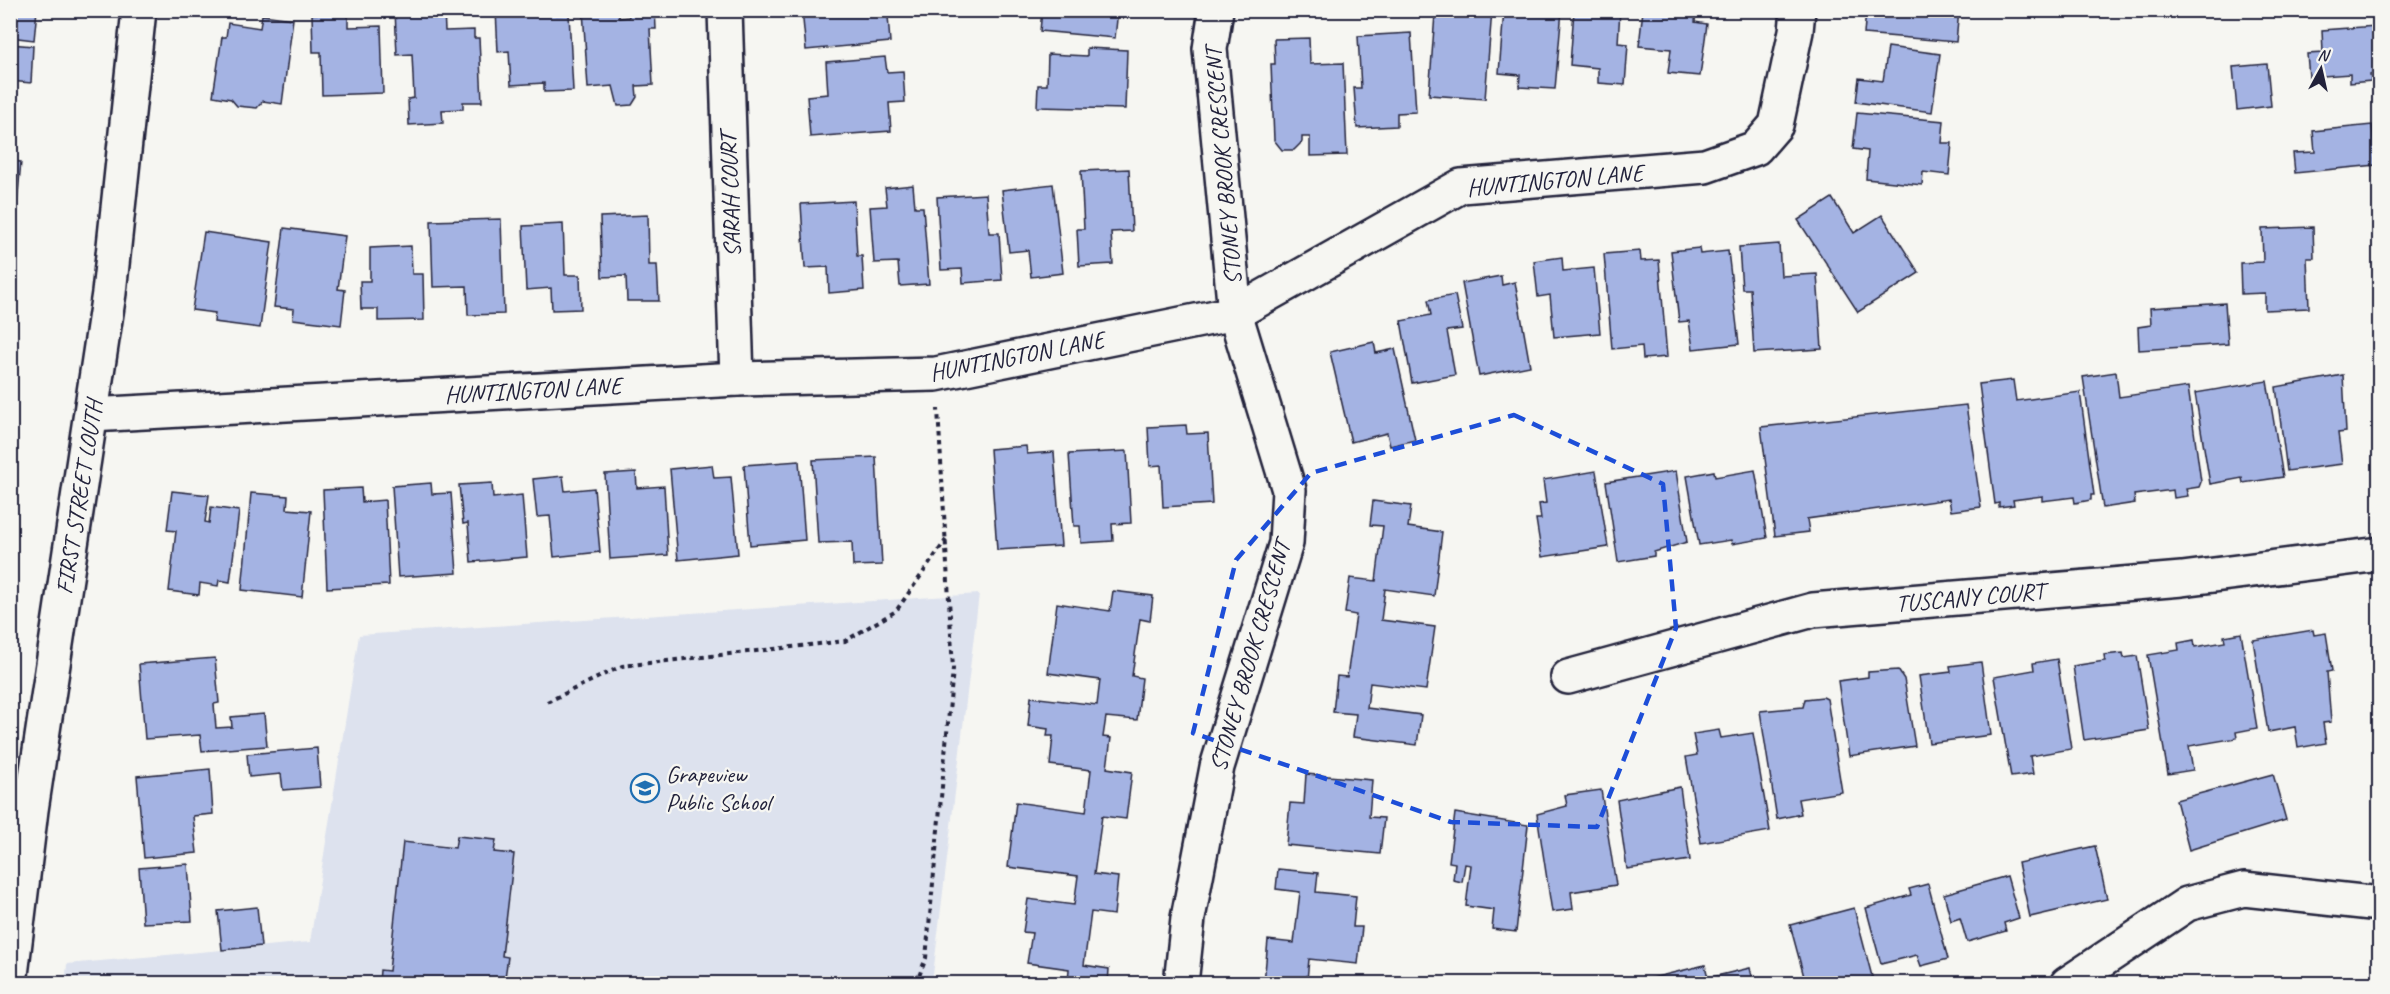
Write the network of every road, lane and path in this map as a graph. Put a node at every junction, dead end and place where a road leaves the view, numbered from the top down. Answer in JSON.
{"nodes":[{"id":1,"x":139,"y":10,"type":"edge"},
{"id":2,"x":725,"y":10,"type":"edge"},
{"id":3,"x":1216,"y":10,"type":"edge"},
{"id":4,"x":1798,"y":10,"type":"edge"},
{"id":5,"x":1235,"y":313,"type":"junction"},
{"id":6,"x":936,"y":375,"type":"junction"},
{"id":7,"x":737,"y":379,"type":"junction"},
{"id":8,"x":92,"y":415,"type":"junction"},
{"id":9,"x":946,"y":540,"type":"junction"},
{"id":10,"x":2379,"y":554,"type":"edge"},
{"id":11,"x":1568,"y":677,"type":"dead end"},
{"id":12,"x":547,"y":702,"type":"dead end"},
{"id":13,"x":21,"y":809,"type":"edge"},
{"id":14,"x":2379,"y":904,"type":"edge"},
{"id":15,"x":10,"y":983,"type":"edge"},
{"id":16,"x":916,"y":984,"type":"edge"},
{"id":17,"x":1181,"y":984,"type":"edge"},
{"id":18,"x":2067,"y":984,"type":"edge"}],
"edges":[{"from":1,"to":8,"type":"street","name":"FIRST STREET LOUTH"},
{"from":2,"to":7,"type":"street","name":"SARAH COURT"},
{"from":3,"to":5,"type":"street","name":"STONEY BROOK CRESCENT"},
{"from":4,"to":5,"type":"street","name":"HUNTINGTON LANE"},
{"from":5,"to":6,"type":"street","name":"HUNTINGTON LANE"},
{"from":5,"to":17,"type":"street","name":"STONEY BROOK CRESCENT"},
{"from":6,"to":7,"type":"street","name":"HUNTINGTON LANE"},
{"from":6,"to":9,"type":"path"},
{"from":7,"to":8,"type":"street","name":"HUNTINGTON LANE"},
{"from":8,"to":13,"type":"street","name":"FIRST STREET LOUTH"},
{"from":9,"to":12,"type":"path"},
{"from":9,"to":16,"type":"path"},
{"from":10,"to":11,"type":"street","name":"TUSCANY COURT"},
{"from":13,"to":15,"type":"street","name":"FIRST STREET LOUTH"},
{"from":14,"to":18,"type":"street"}]}
